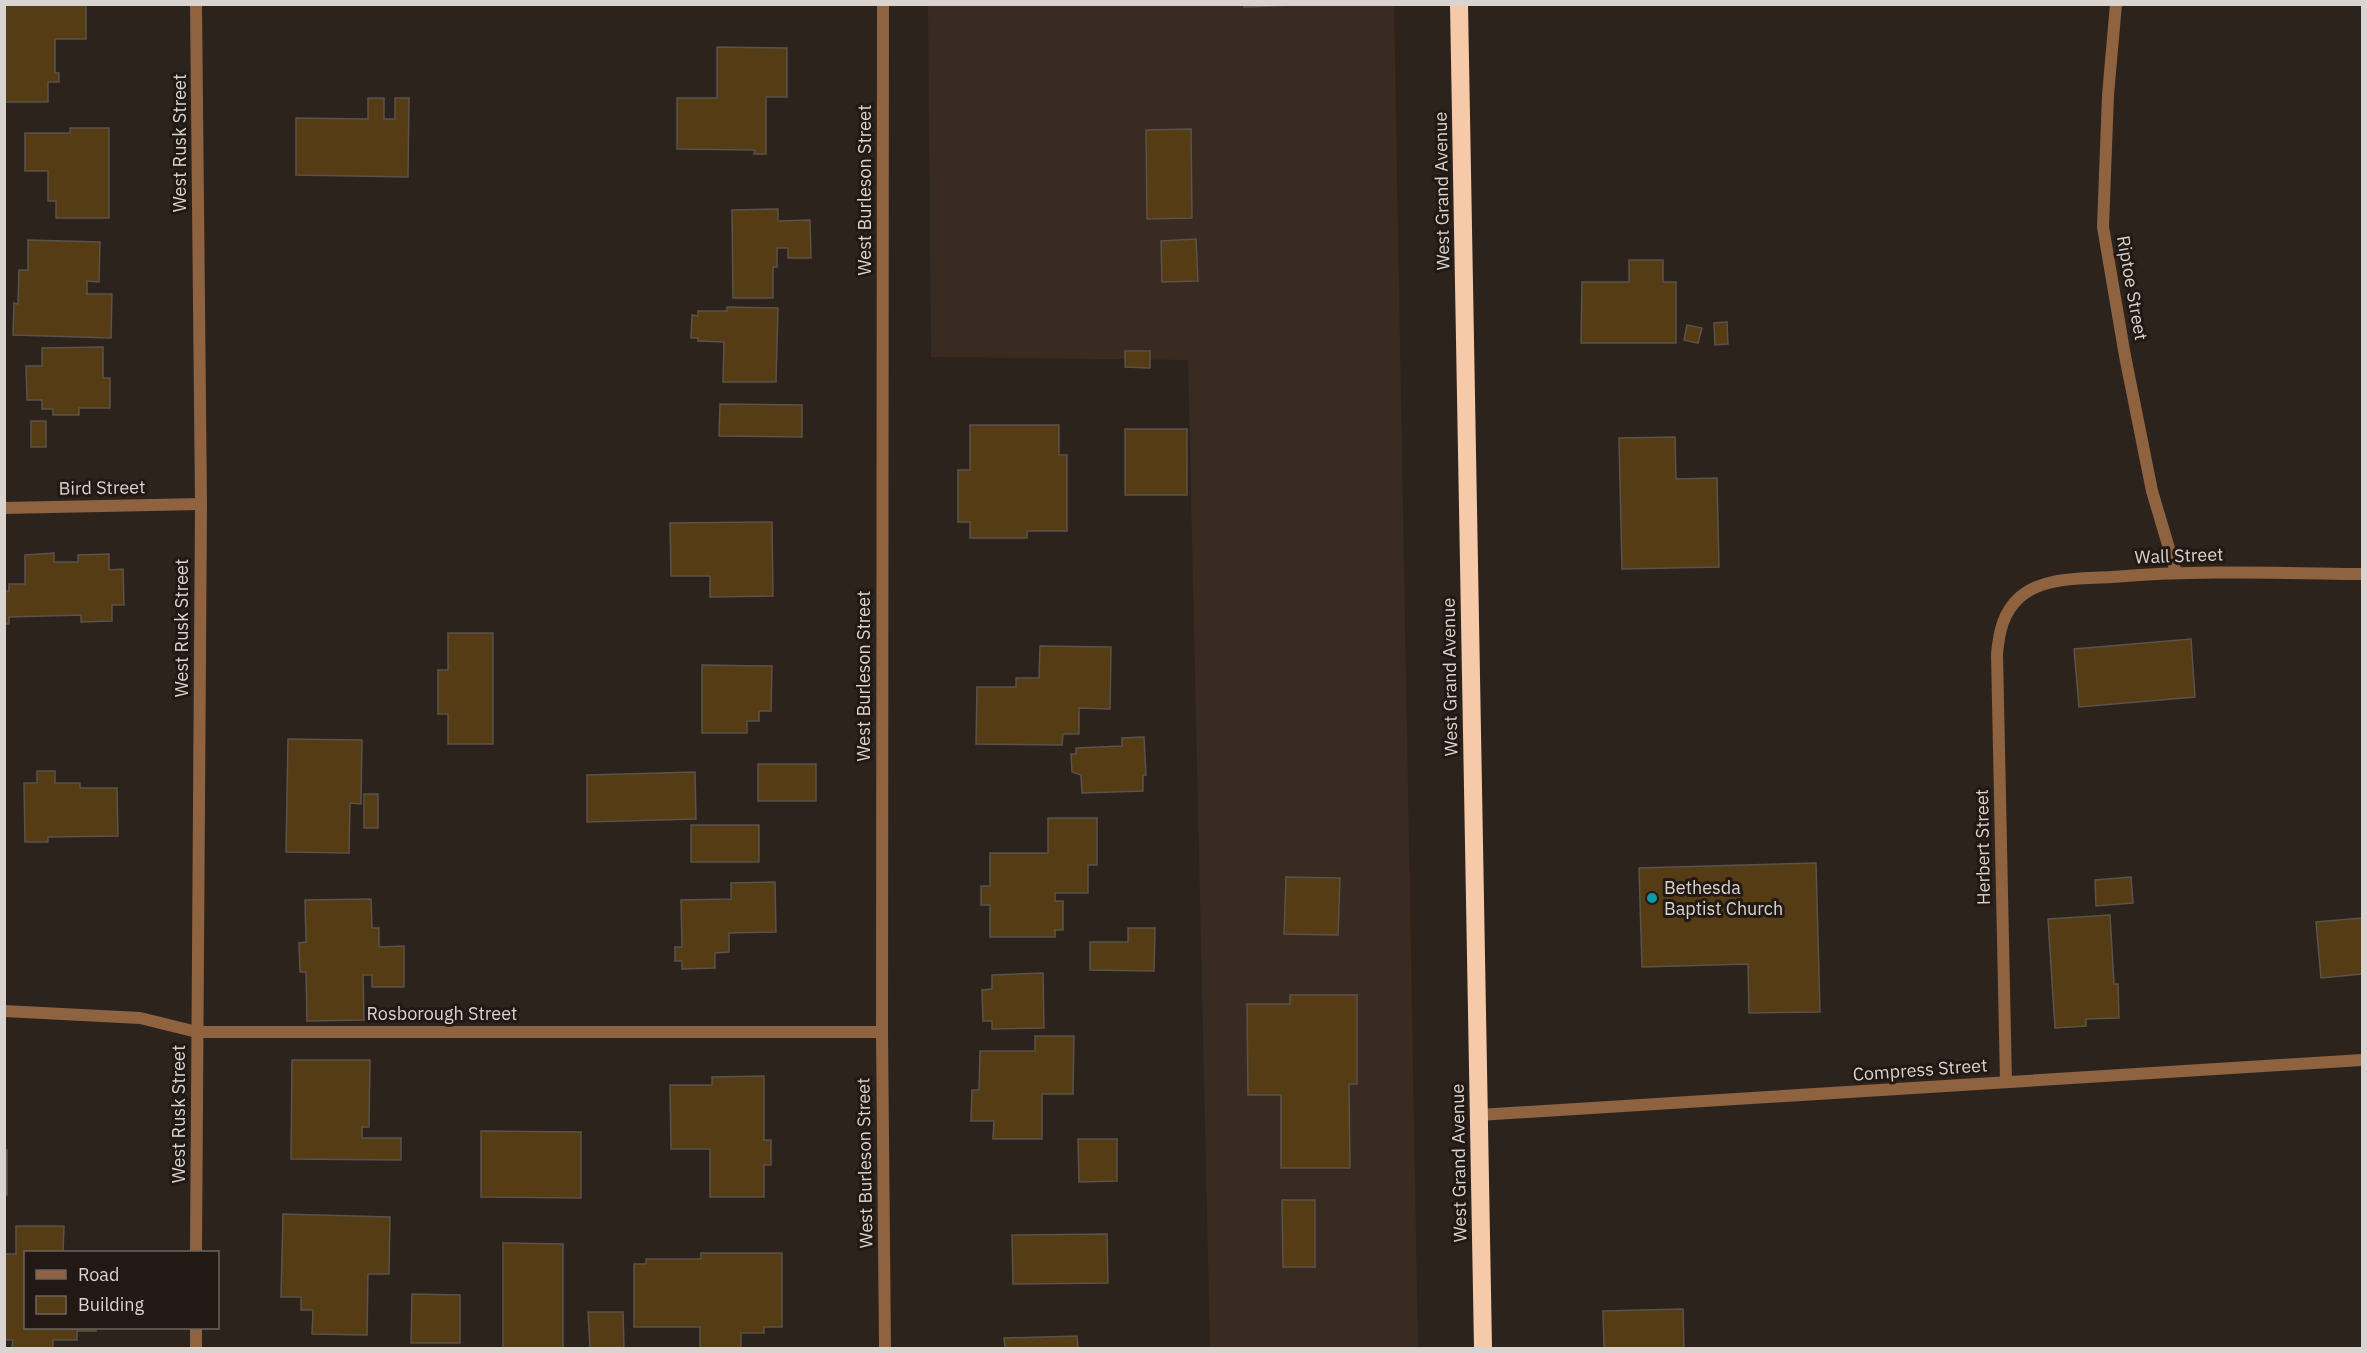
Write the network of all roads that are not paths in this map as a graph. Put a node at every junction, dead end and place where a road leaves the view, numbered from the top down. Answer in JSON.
{"nodes":[{"id":1,"x":196,"y":4,"type":"edge"},
{"id":2,"x":884,"y":4,"type":"edge"},
{"id":3,"x":1460,"y":4,"type":"edge"},
{"id":4,"x":2116,"y":4,"type":"edge"},
{"id":5,"x":201,"y":504,"type":"junction"},
{"id":6,"x":4,"y":508,"type":"edge"},
{"id":7,"x":2176,"y":572,"type":"junction"},
{"id":8,"x":2362,"y":574,"type":"edge"},
{"id":9,"x":2007,"y":613,"type":"joint"},
{"id":10,"x":4,"y":1011,"type":"edge"},
{"id":11,"x":197,"y":1032,"type":"junction"},
{"id":12,"x":882,"y":1032,"type":"junction"},
{"id":13,"x":2362,"y":1060,"type":"edge"},
{"id":14,"x":2006,"y":1082,"type":"junction"},
{"id":15,"x":1479,"y":1115,"type":"junction"},
{"id":16,"x":196,"y":1251,"type":"edge"},
{"id":17,"x":196,"y":1329,"type":"edge"},
{"id":18,"x":196,"y":1348,"type":"edge"},
{"id":19,"x":885,"y":1348,"type":"edge"},
{"id":20,"x":1483,"y":1348,"type":"edge"}],
"edges":[{"from":1,"to":5,"type":"street","name":"West Rusk Street"},
{"from":2,"to":12,"type":"street","name":"West Burleson Street"},
{"from":3,"to":15,"type":"highway","name":"West Grand Avenue"},
{"from":4,"to":7,"type":"street","name":"Riptoe Street"},
{"from":5,"to":6,"type":"street","name":"Bird Street"},
{"from":5,"to":11,"type":"street","name":"West Rusk Street"},
{"from":7,"to":8,"type":"street","name":"Wall Street"},
{"from":7,"to":9,"type":"street","name":"Wall Street"},
{"from":9,"to":14,"type":"street","name":"Herbert Street"},
{"from":10,"to":11,"type":"street","name":"Rosborough Street"},
{"from":11,"to":12,"type":"street","name":"Rosborough Street"},
{"from":11,"to":16,"type":"street","name":"West Rusk Street"},
{"from":12,"to":19,"type":"street","name":"West Burleson Street"},
{"from":13,"to":14,"type":"street","name":"Compress Street"},
{"from":14,"to":15,"type":"street","name":"Compress Street"},
{"from":15,"to":20,"type":"highway","name":"West Grand Avenue"},
{"from":17,"to":18,"type":"street"}]}
